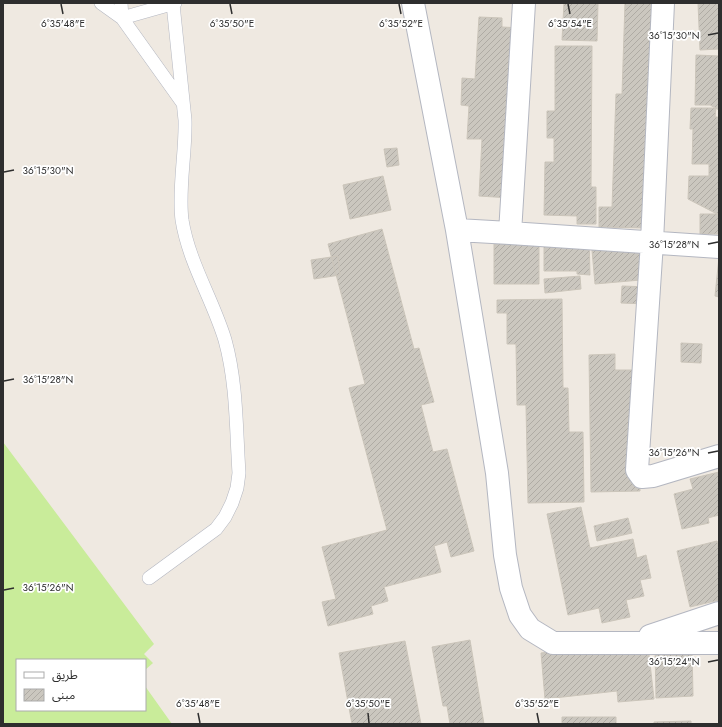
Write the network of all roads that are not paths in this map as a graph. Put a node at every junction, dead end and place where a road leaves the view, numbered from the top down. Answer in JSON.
{"nodes":[{"id":1,"x":101,"y":3,"type":"edge"},
{"id":2,"x":121,"y":3,"type":"edge"},
{"id":3,"x":413,"y":3,"type":"edge"},
{"id":4,"x":524,"y":3,"type":"edge"},
{"id":5,"x":663,"y":3,"type":"edge"},
{"id":6,"x":174,"y":4,"type":"edge"},
{"id":7,"x":122,"y":18,"type":"junction"},
{"id":8,"x":183,"y":103,"type":"junction"},
{"id":9,"x":457,"y":230,"type":"junction"},
{"id":10,"x":510,"y":233,"type":"junction"},
{"id":11,"x":652,"y":242,"type":"junction"},
{"id":12,"x":719,"y":247,"type":"edge"},
{"id":13,"x":719,"y":456,"type":"edge"},
{"id":14,"x":149,"y":578,"type":"dead end"},
{"id":15,"x":719,"y":613,"type":"edge"},
{"id":16,"x":633,"y":642,"type":"junction"},
{"id":17,"x":719,"y":643,"type":"edge"}],
"edges":[{"from":1,"to":7,"type":"lane"},
{"from":2,"to":7,"type":"lane"},
{"from":3,"to":9,"type":"street"},
{"from":4,"to":10,"type":"street"},
{"from":5,"to":11,"type":"street"},
{"from":6,"to":7,"type":"lane"},
{"from":6,"to":8,"type":"lane"},
{"from":7,"to":8,"type":"lane"},
{"from":8,"to":14,"type":"lane"},
{"from":9,"to":10,"type":"street"},
{"from":9,"to":16,"type":"street"},
{"from":10,"to":11,"type":"street"},
{"from":11,"to":12,"type":"street"},
{"from":11,"to":13,"type":"street"},
{"from":15,"to":16,"type":"street"},
{"from":16,"to":17,"type":"street"}]}
